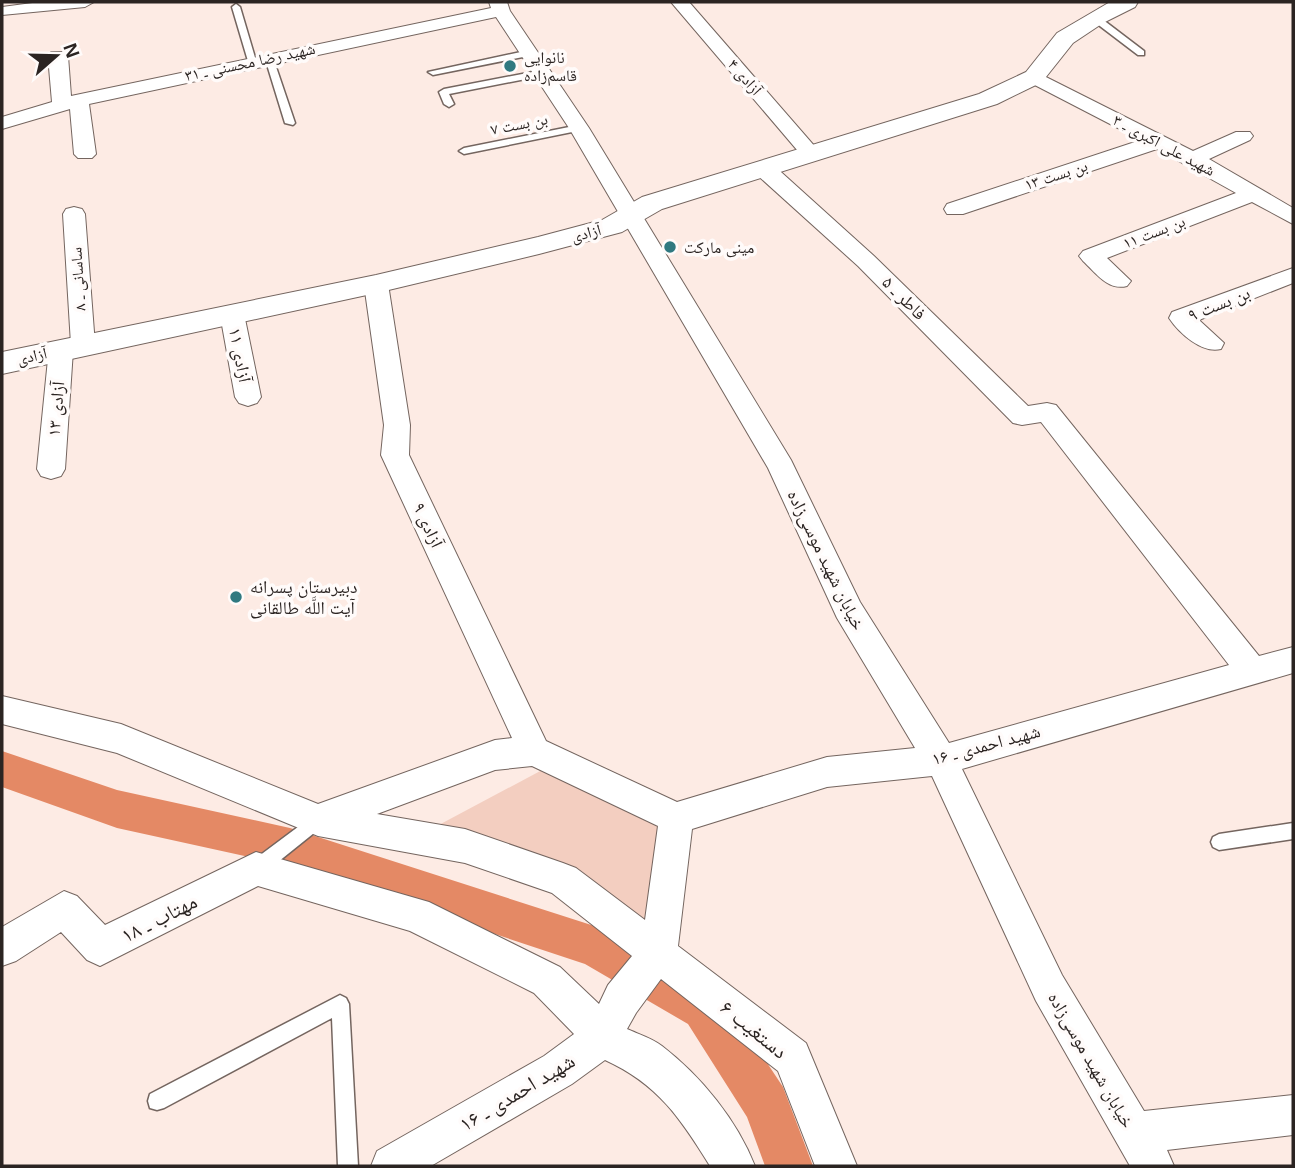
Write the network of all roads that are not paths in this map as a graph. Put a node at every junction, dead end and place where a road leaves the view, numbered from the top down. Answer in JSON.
{"nodes":[{"id":1,"x":85,"y":2,"type":"edge"},
{"id":2,"x":680,"y":2,"type":"edge"},
{"id":3,"x":1127,"y":2,"type":"edge"},
{"id":4,"x":8,"y":6,"type":"edge"},
{"id":5,"x":500,"y":6,"type":"edge"},
{"id":6,"x":236,"y":7,"type":"dead end"},
{"id":7,"x":1095,"y":18,"type":"junction"},
{"id":8,"x":2,"y":34,"type":"edge"},
{"id":9,"x":530,"y":53,"type":"junction"},
{"id":10,"x":1140,"y":53,"type":"dead end"},
{"id":11,"x":58,"y":56,"type":"dead end"},
{"id":12,"x":261,"y":60,"type":"junction"},
{"id":13,"x":433,"y":72,"type":"dead end"},
{"id":14,"x":543,"y":73,"type":"junction"},
{"id":15,"x":1034,"y":77,"type":"junction"},
{"id":16,"x":71,"y":102,"type":"junction"},
{"id":17,"x":449,"y":104,"type":"dead end"},
{"id":18,"x":2,"y":123,"type":"edge"},
{"id":19,"x":290,"y":123,"type":"dead end"},
{"id":20,"x":579,"y":128,"type":"junction"},
{"id":21,"x":1243,"y":136,"type":"dead end"},
{"id":22,"x":1157,"y":142,"type":"junction"},
{"id":23,"x":464,"y":151,"type":"dead end"},
{"id":24,"x":810,"y":153,"type":"junction"},
{"id":25,"x":85,"y":154,"type":"dead end"},
{"id":26,"x":1192,"y":159,"type":"junction"},
{"id":27,"x":763,"y":168,"type":"junction"},
{"id":28,"x":1253,"y":194,"type":"junction"},
{"id":29,"x":955,"y":209,"type":"dead end"},
{"id":30,"x":74,"y":214,"type":"dead end"},
{"id":31,"x":630,"y":214,"type":"junction"},
{"id":32,"x":1293,"y":217,"type":"edge"},
{"id":33,"x":1293,"y":275,"type":"edge"},
{"id":34,"x":1119,"y":281,"type":"dead end"},
{"id":35,"x":376,"y":284,"type":"junction"},
{"id":36,"x":232,"y":314,"type":"junction"},
{"id":37,"x":1212,"y":343,"type":"dead end"},
{"id":38,"x":72,"y":347,"type":"junction"},
{"id":39,"x":2,"y":363,"type":"edge"},
{"id":40,"x":248,"y":397,"type":"dead end"},
{"id":41,"x":51,"y":469,"type":"dead end"},
{"id":42,"x":1293,"y":660,"type":"edge"},
{"id":43,"x":1252,"y":671,"type":"junction"},
{"id":44,"x":2,"y":710,"type":"edge"},
{"id":45,"x":534,"y":751,"type":"junction"},
{"id":46,"x":941,"y":760,"type":"junction"},
{"id":47,"x":676,"y":817,"type":"junction"},
{"id":48,"x":318,"y":820,"type":"junction"},
{"id":49,"x":1293,"y":831,"type":"edge"},
{"id":50,"x":1219,"y":842,"type":"dead end"},
{"id":51,"x":256,"y":869,"type":"junction"},
{"id":52,"x":2,"y":946,"type":"edge"},
{"id":53,"x":659,"y":952,"type":"junction"},
{"id":54,"x":602,"y":1038,"type":"junction"},
{"id":55,"x":157,"y":1101,"type":"dead end"},
{"id":56,"x":1293,"y":1115,"type":"edge"},
{"id":57,"x":1144,"y":1150,"type":"edge"},
{"id":58,"x":401,"y":1164,"type":"edge"},
{"id":59,"x":348,"y":1166,"type":"edge"},
{"id":60,"x":734,"y":1166,"type":"edge"},
{"id":61,"x":836,"y":1166,"type":"edge"}],
"edges":[{"from":1,"to":4,"type":"street"},
{"from":2,"to":24,"type":"street","name":"آزادی ۴"},
{"from":3,"to":7,"type":"street","name":"آزادی"},
{"from":4,"to":8,"type":"street"},
{"from":5,"to":9,"type":"street","name":"خیابان شهید موسی‌زاده"},
{"from":5,"to":12,"type":"street","name":"شهید رضا محسنی ـ ۳۱"},
{"from":6,"to":12,"type":"lane"},
{"from":7,"to":10,"type":"lane"},
{"from":7,"to":15,"type":"street","name":"آزادی"},
{"from":9,"to":13,"type":"lane"},
{"from":9,"to":14,"type":"street","name":"خیابان شهید موسی‌زاده"},
{"from":11,"to":16,"type":"street"},
{"from":12,"to":16,"type":"street","name":"شهید رضا محسنی ـ ۳۱"},
{"from":12,"to":19,"type":"lane"},
{"from":14,"to":17,"type":"lane"},
{"from":14,"to":20,"type":"street","name":"خیابان شهید موسی‌زاده"},
{"from":15,"to":22,"type":"street","name":"شهید علی اکبری ـ ۳"},
{"from":15,"to":24,"type":"street","name":"آزادی"},
{"from":16,"to":18,"type":"street","name":"شهید رضا محسنی ـ ۳۱"},
{"from":16,"to":25,"type":"street"},
{"from":20,"to":23,"type":"lane","name":"بن بست ۷"},
{"from":20,"to":31,"type":"street","name":"خیابان شهید موسی‌زاده"},
{"from":21,"to":26,"type":"street"},
{"from":22,"to":26,"type":"street","name":"شهید علی اکبری ـ ۳"},
{"from":22,"to":29,"type":"street","name":"بن بست ۱۳"},
{"from":24,"to":27,"type":"street","name":"آزادی"},
{"from":26,"to":28,"type":"street","name":"شهید علی اکبری ـ ۳"},
{"from":27,"to":31,"type":"street","name":"آزادی"},
{"from":27,"to":43,"type":"street","name":"فاطر ـ ۵"},
{"from":28,"to":32,"type":"street","name":"شهید علی اکبری ـ ۳"},
{"from":28,"to":34,"type":"street","name":"بن بست ۱۱"},
{"from":30,"to":38,"type":"street","name":"ساسانی ـ ۸"},
{"from":31,"to":35,"type":"street","name":"آزادی"},
{"from":31,"to":46,"type":"street","name":"خیابان شهید موسی‌زاده"},
{"from":33,"to":37,"type":"street","name":"بن بست ۹"},
{"from":35,"to":36,"type":"street","name":"آزادی"},
{"from":35,"to":45,"type":"street","name":"آزادی ۹"},
{"from":36,"to":38,"type":"street","name":"آزادی"},
{"from":36,"to":40,"type":"street","name":"آزادی ۱۱"},
{"from":38,"to":39,"type":"street","name":"آزادی"},
{"from":38,"to":41,"type":"street","name":"آزادی ۱۳"},
{"from":42,"to":43,"type":"street","name":"شهید احمدی ـ ۱۶"},
{"from":43,"to":46,"type":"street","name":"شهید احمدی ـ ۱۶"},
{"from":44,"to":48,"type":"street","name":"دستغیب ۶"},
{"from":45,"to":47,"type":"street"},
{"from":45,"to":48,"type":"street"},
{"from":46,"to":47,"type":"street","name":"شهید احمدی ـ ۱۶"},
{"from":46,"to":57,"type":"street","name":"خیابان شهید موسی‌زاده"},
{"from":47,"to":53,"type":"street"},
{"from":48,"to":51,"type":"lane"},
{"from":48,"to":53,"type":"street","name":"دستغیب ۶"},
{"from":49,"to":50,"type":"lane"},
{"from":51,"to":52,"type":"street","name":"مهتاب ـ ۱۸"},
{"from":51,"to":54,"type":"street"},
{"from":53,"to":54,"type":"street","name":"شهید احمدی ـ ۱۶"},
{"from":53,"to":61,"type":"street","name":"دستغیب ۶"},
{"from":54,"to":58,"type":"street","name":"شهید احمدی ـ ۱۶"},
{"from":54,"to":60,"type":"street"},
{"from":55,"to":59,"type":"lane"},
{"from":56,"to":57,"type":"street"}]}
